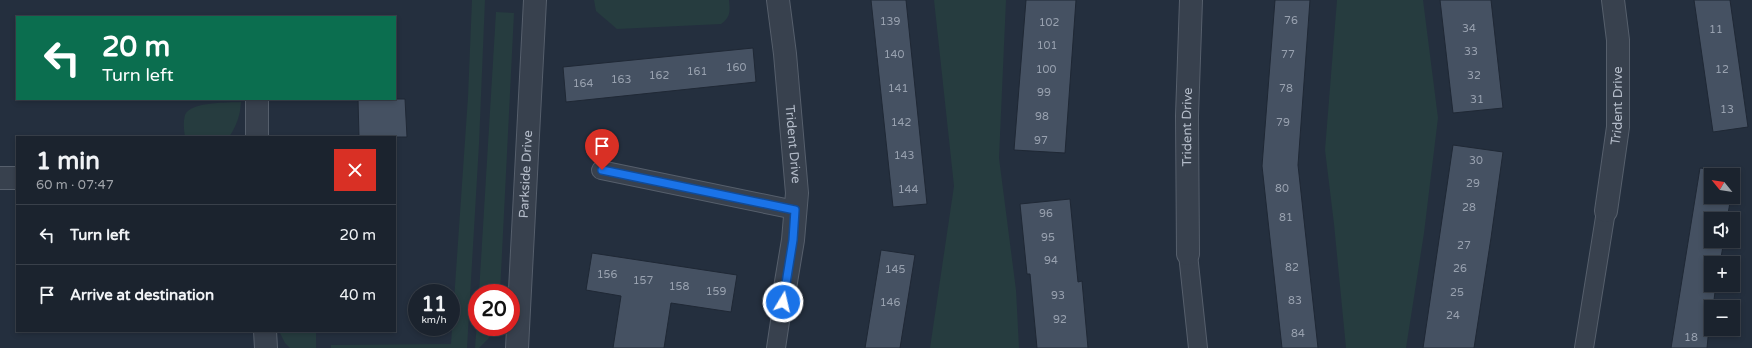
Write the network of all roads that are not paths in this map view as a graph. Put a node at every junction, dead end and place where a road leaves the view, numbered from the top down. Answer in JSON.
{"nodes":[{"id":1,"x":535,"y":0,"type":"edge"},
{"id":2,"x":778,"y":0,"type":"edge"},
{"id":3,"x":1191,"y":0,"type":"edge"},
{"id":4,"x":1612,"y":0,"type":"edge"},
{"id":5,"x":257,"y":100,"type":"edge"},
{"id":6,"x":257,"y":136,"type":"edge"},
{"id":7,"x":602,"y":170,"type":"dead end"},
{"id":8,"x":0,"y":178,"type":"edge"},
{"id":9,"x":16,"y":178,"type":"edge"},
{"id":10,"x":795,"y":210,"type":"junction"},
{"id":11,"x":1606,"y":211,"type":"joint"},
{"id":12,"x":1188,"y":254,"type":"joint"},
{"id":13,"x":785,"y":288,"type":"joint"},
{"id":14,"x":265,"y":332,"type":"edge"},
{"id":15,"x":266,"y":348,"type":"edge"},
{"id":16,"x":517,"y":348,"type":"edge"},
{"id":17,"x":776,"y":348,"type":"edge"},
{"id":18,"x":1198,"y":348,"type":"edge"},
{"id":19,"x":1584,"y":348,"type":"edge"}],
"edges":[{"from":1,"to":16,"type":"street","name":"Parkside Drive"},
{"from":2,"to":10,"type":"street","name":"Trident Drive"},
{"from":3,"to":12,"type":"street","name":"Trident Drive"},
{"from":4,"to":11,"type":"street","name":"Trident Drive"},
{"from":5,"to":6,"type":"street"},
{"from":7,"to":10,"type":"lane"},
{"from":8,"to":9,"type":"street"},
{"from":10,"to":13,"type":"street","name":"Trident Drive"},
{"from":11,"to":19,"type":"lane"},
{"from":12,"to":18,"type":"lane"},
{"from":13,"to":17,"type":"lane"},
{"from":14,"to":15,"type":"street"}]}
